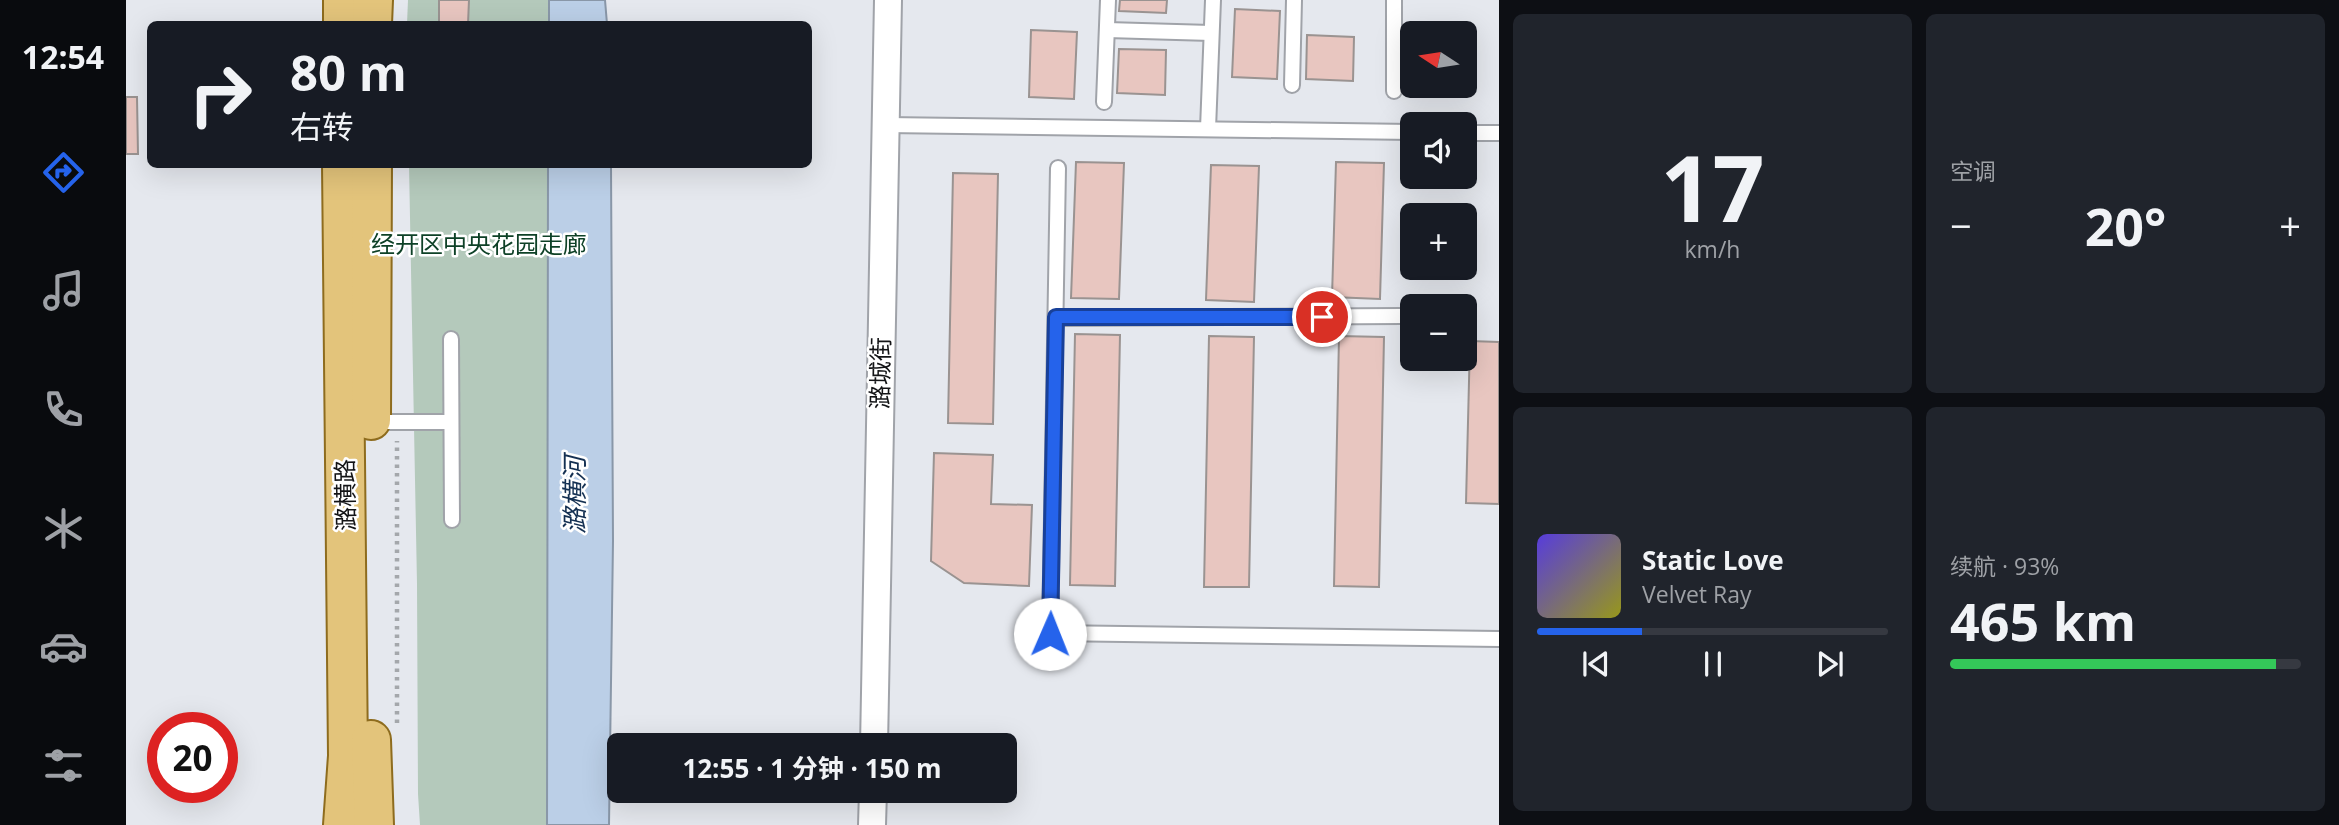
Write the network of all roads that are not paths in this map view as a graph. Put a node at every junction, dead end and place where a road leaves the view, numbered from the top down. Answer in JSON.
{"nodes":[{"id":1,"x":343,"y":0,"type":"edge"},
{"id":2,"x":373,"y":0,"type":"edge"},
{"id":3,"x":888,"y":0,"type":"edge"},
{"id":4,"x":1108,"y":0,"type":"edge"},
{"id":5,"x":1213,"y":0,"type":"edge"},
{"id":6,"x":1294,"y":0,"type":"edge"},
{"id":7,"x":1394,"y":0,"type":"edge"},
{"id":8,"x":343,"y":21,"type":"edge"},
{"id":9,"x":372,"y":21,"type":"edge"},
{"id":10,"x":1107,"y":30,"type":"junction"},
{"id":11,"x":1211,"y":33,"type":"junction"},
{"id":12,"x":1292,"y":85,"type":"dead end"},
{"id":13,"x":1394,"y":91,"type":"dead end"},
{"id":14,"x":1104,"y":102,"type":"dead end"},
{"id":15,"x":886,"y":125,"type":"junction"},
{"id":16,"x":1208,"y":129,"type":"junction"},
{"id":17,"x":1400,"y":132,"type":"edge"},
{"id":18,"x":1477,"y":133,"type":"edge"},
{"id":19,"x":1499,"y":133,"type":"edge"},
{"id":20,"x":342,"y":168,"type":"edge"},
{"id":21,"x":372,"y":168,"type":"edge"},
{"id":22,"x":1058,"y":168,"type":"dead end"},
{"id":23,"x":1400,"y":316,"type":"edge"},
{"id":24,"x":1056,"y":317,"type":"junction"},
{"id":25,"x":451,"y":339,"type":"dead end"},
{"id":26,"x":384,"y":422,"type":"junction"},
{"id":27,"x":452,"y":422,"type":"junction"},
{"id":28,"x":452,"y":520,"type":"dead end"},
{"id":29,"x":1499,"y":639,"type":"edge"},
{"id":30,"x":874,"y":733,"type":"edge"},
{"id":31,"x":873,"y":803,"type":"edge"},
{"id":32,"x":343,"y":825,"type":"edge"},
{"id":33,"x":374,"y":825,"type":"edge"},
{"id":34,"x":872,"y":825,"type":"edge"}],
"edges":[{"from":1,"to":8,"type":"main road"},
{"from":2,"to":9,"type":"main road"},
{"from":3,"to":15,"type":"street","name":"潞城街"},
{"from":4,"to":10,"type":"lane"},
{"from":5,"to":11,"type":"lane"},
{"from":6,"to":12,"type":"lane"},
{"from":7,"to":13,"type":"lane"},
{"from":10,"to":11,"type":"lane"},
{"from":10,"to":14,"type":"lane"},
{"from":11,"to":16,"type":"lane"},
{"from":15,"to":16,"type":"lane"},
{"from":15,"to":30,"type":"street","name":"潞城街"},
{"from":16,"to":17,"type":"lane"},
{"from":18,"to":19,"type":"lane"},
{"from":20,"to":32,"type":"main road","name":"潞横路"},
{"from":21,"to":26,"type":"main road","name":"潞横路"},
{"from":22,"to":24,"type":"lane"},
{"from":23,"to":24,"type":"lane"},
{"from":24,"to":29,"type":"lane"},
{"from":25,"to":27,"type":"lane"},
{"from":26,"to":27,"type":"lane"},
{"from":26,"to":33,"type":"main road","name":"潞横路"},
{"from":27,"to":28,"type":"lane"},
{"from":31,"to":34,"type":"street"}]}
